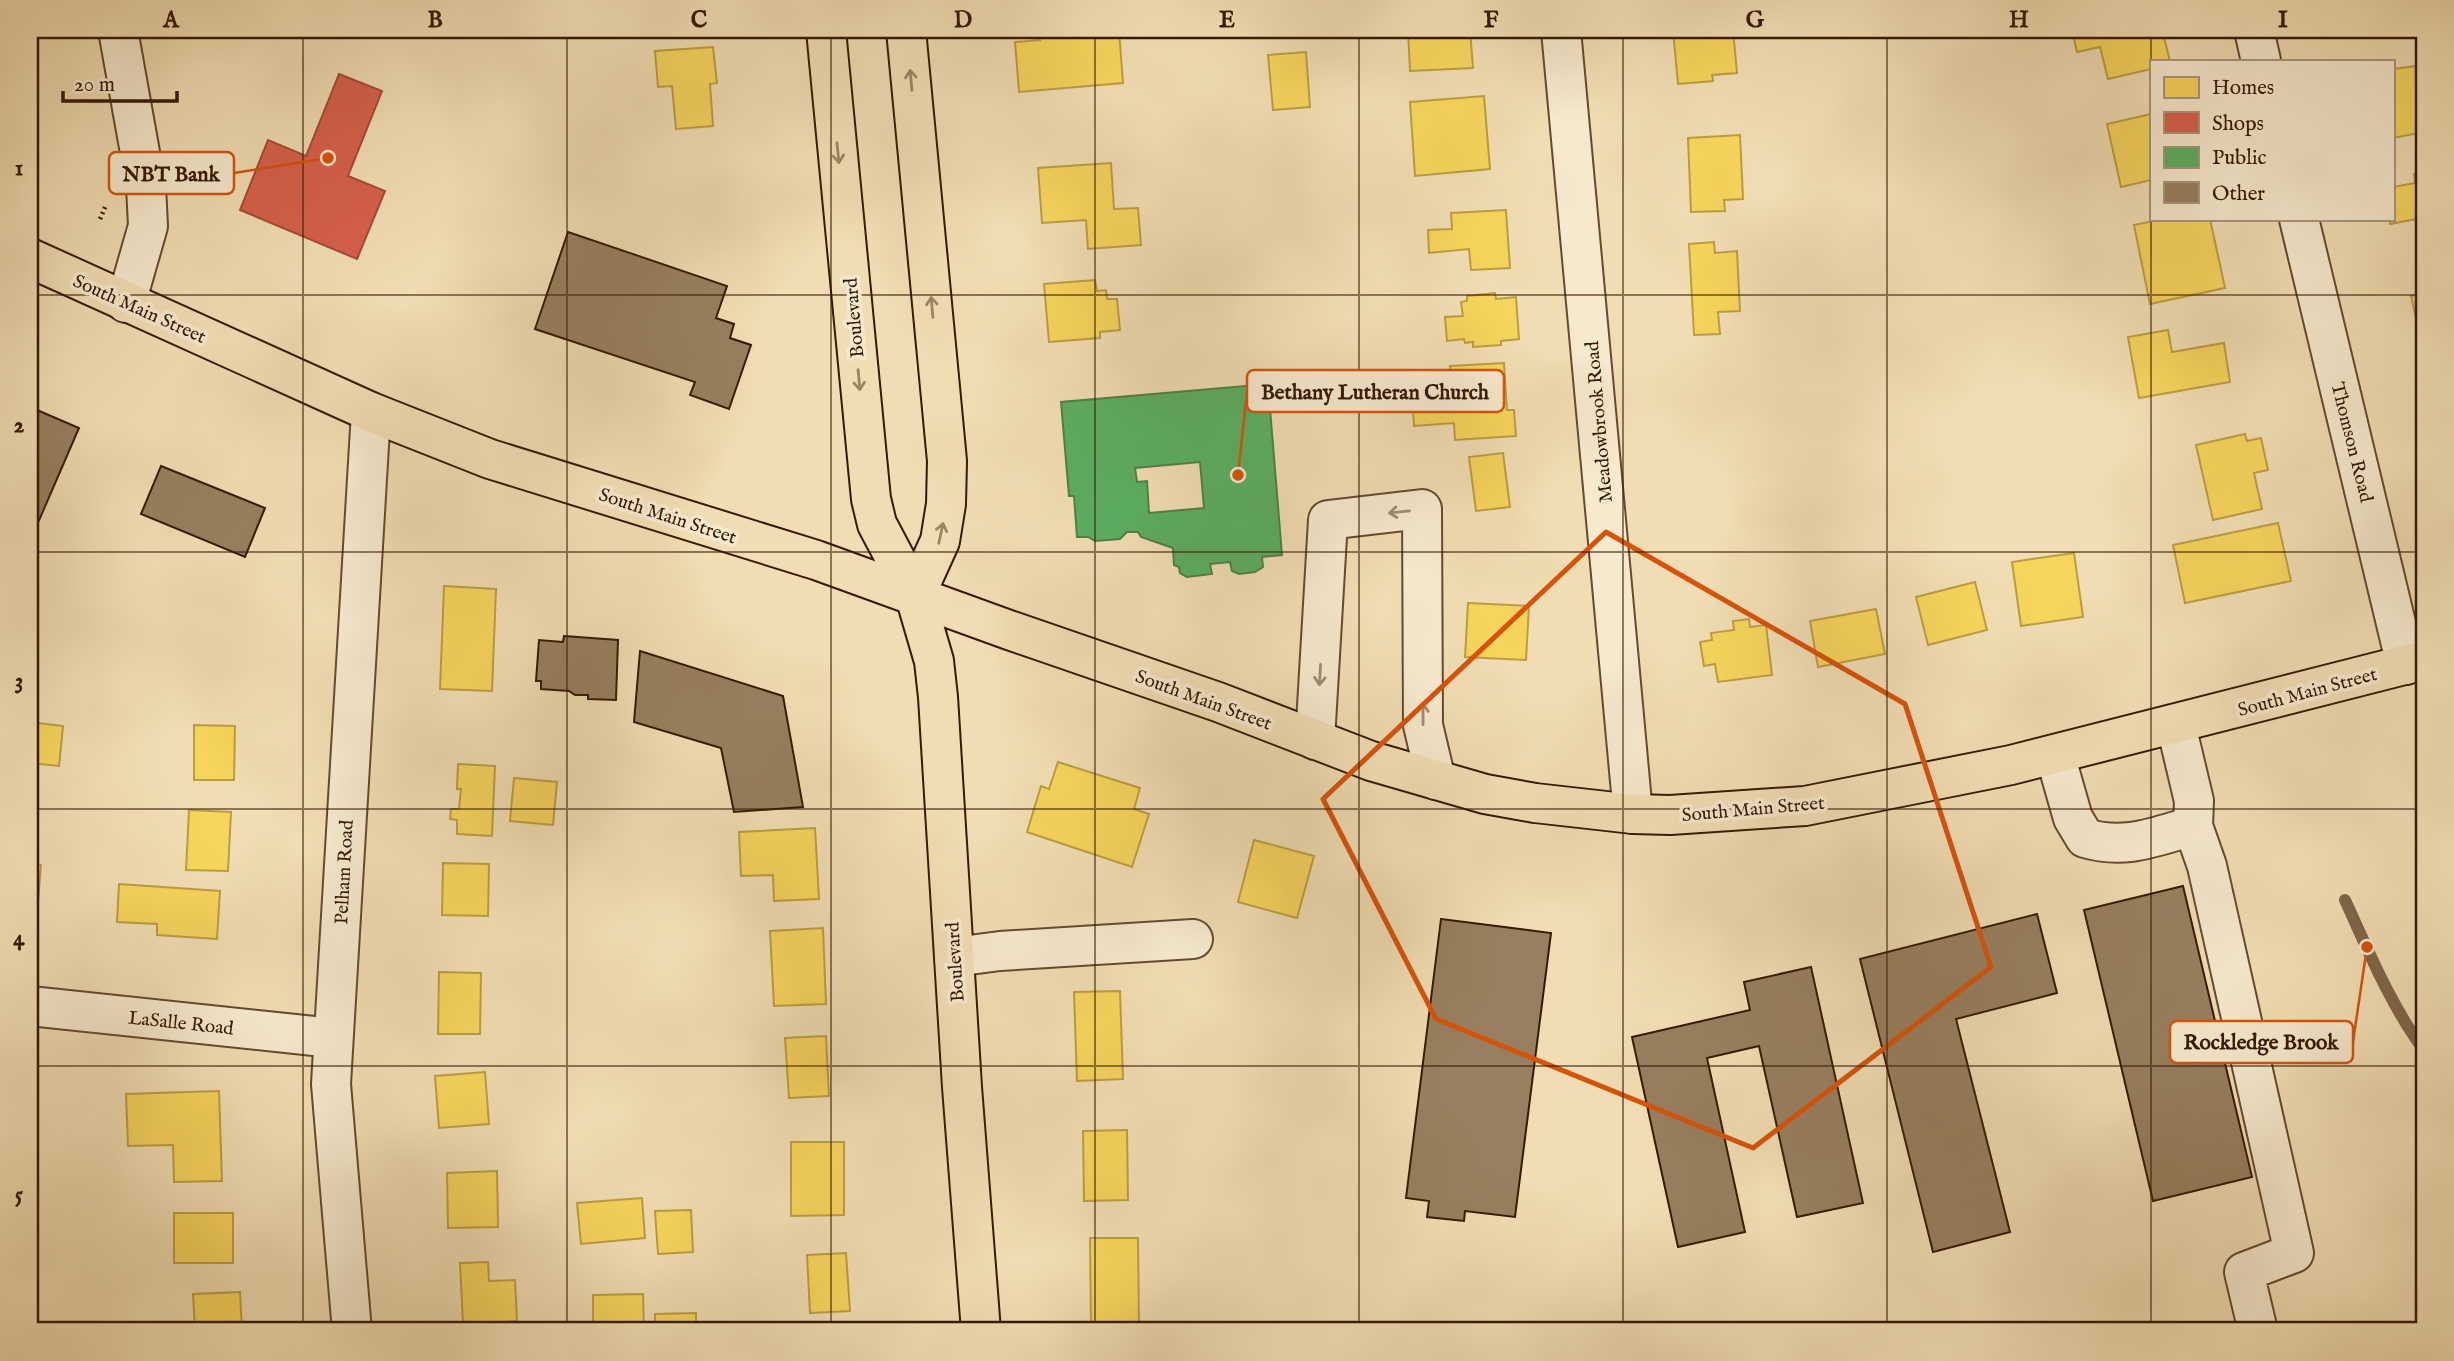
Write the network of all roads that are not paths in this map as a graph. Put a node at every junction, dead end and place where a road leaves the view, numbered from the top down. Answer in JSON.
{"nodes":[{"id":1,"x":118,"y":30,"type":"edge"},
{"id":2,"x":826,"y":30,"type":"edge"},
{"id":3,"x":906,"y":30,"type":"edge"},
{"id":4,"x":1561,"y":30,"type":"edge"},
{"id":5,"x":2254,"y":30,"type":"edge"},
{"id":6,"x":2262,"y":60,"type":"edge"},
{"id":7,"x":2299,"y":220,"type":"edge"},
{"id":8,"x":30,"y":258,"type":"edge"},
{"id":9,"x":125,"y":303,"type":"junction"},
{"id":10,"x":371,"y":412,"type":"junction"},
{"id":11,"x":915,"y":596,"type":"junction"},
{"id":12,"x":2415,"y":663,"type":"edge"},
{"id":13,"x":2176,"y":725,"type":"junction"},
{"id":14,"x":1315,"y":740,"type":"junction"},
{"id":15,"x":2055,"y":755,"type":"junction"},
{"id":16,"x":1436,"y":780,"type":"junction"},
{"id":17,"x":1633,"y":814,"type":"junction"},
{"id":18,"x":2193,"y":826,"type":"junction"},
{"id":19,"x":1193,"y":939,"type":"dead end"},
{"id":20,"x":954,"y":957,"type":"junction"},
{"id":21,"x":30,"y":1006,"type":"edge"},
{"id":22,"x":333,"y":1038,"type":"junction"},
{"id":23,"x":352,"y":1331,"type":"edge"},
{"id":24,"x":981,"y":1331,"type":"edge"},
{"id":25,"x":2258,"y":1331,"type":"edge"}],
"edges":[{"from":1,"to":9,"type":"street"},
{"from":2,"to":11,"type":"main road","name":"Boulevard","one_way":true},
{"from":11,"to":3,"type":"main road","one_way":true},
{"from":4,"to":17,"type":"street","name":"Meadowbrook Road"},
{"from":5,"to":6,"type":"street"},
{"from":7,"to":12,"type":"street","name":"Thomson Road"},
{"from":8,"to":9,"type":"main road","name":"South Main Street"},
{"from":9,"to":10,"type":"main road","name":"South Main Street"},
{"from":10,"to":11,"type":"main road","name":"South Main Street"},
{"from":10,"to":22,"type":"street","name":"Pelham Road"},
{"from":11,"to":14,"type":"main road","name":"South Main Street"},
{"from":11,"to":20,"type":"main road","name":"Boulevard"},
{"from":12,"to":13,"type":"main road","name":"South Main Street"},
{"from":13,"to":15,"type":"main road","name":"South Main Street"},
{"from":13,"to":18,"type":"street"},
{"from":14,"to":16,"type":"main road","name":"South Main Street"},
{"from":16,"to":14,"type":"street","one_way":true},
{"from":15,"to":17,"type":"main road","name":"South Main Street"},
{"from":15,"to":18,"type":"street"},
{"from":16,"to":17,"type":"main road","name":"South Main Street"},
{"from":18,"to":25,"type":"street"},
{"from":19,"to":20,"type":"street"},
{"from":20,"to":24,"type":"main road","name":"Boulevard"},
{"from":21,"to":22,"type":"street","name":"LaSalle Road"},
{"from":22,"to":23,"type":"street","name":"Pelham Road"}]}
